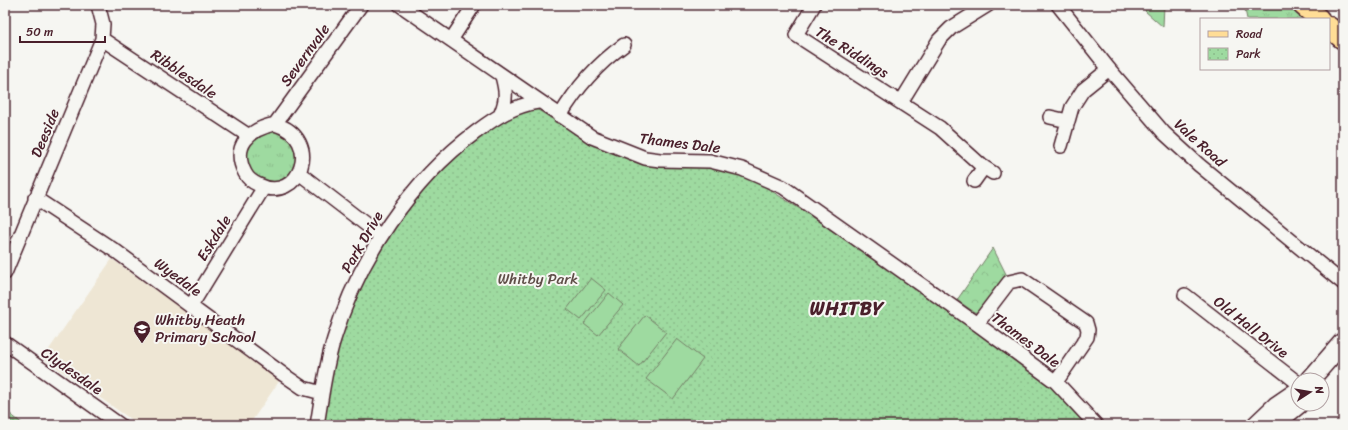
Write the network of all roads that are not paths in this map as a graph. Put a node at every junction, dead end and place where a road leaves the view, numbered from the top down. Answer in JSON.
{"nodes":[{"id":1,"x":98,"y":5,"type":"edge"},
{"id":2,"x":360,"y":5,"type":"edge"},
{"id":3,"x":400,"y":5,"type":"edge"},
{"id":4,"x":474,"y":5,"type":"edge"},
{"id":5,"x":814,"y":5,"type":"edge"},
{"id":6,"x":988,"y":5,"type":"edge"},
{"id":7,"x":1058,"y":5,"type":"edge"},
{"id":8,"x":1303,"y":5,"type":"edge"},
{"id":9,"x":1318,"y":18,"type":"edge"},
{"id":10,"x":1330,"y":28,"type":"edge"},
{"id":11,"x":102,"y":39,"type":"junction"},
{"id":12,"x":1343,"y":39,"type":"edge"},
{"id":13,"x":450,"y":40,"type":"junction"},
{"id":14,"x":624,"y":45,"type":"dead end"},
{"id":15,"x":1109,"y":69,"type":"junction"},
{"id":16,"x":502,"y":76,"type":"junction"},
{"id":17,"x":538,"y":102,"type":"junction"},
{"id":18,"x":901,"y":102,"type":"junction"},
{"id":19,"x":501,"y":114,"type":"junction"},
{"id":20,"x":560,"y":116,"type":"junction"},
{"id":21,"x":1050,"y":117,"type":"dead end"},
{"id":22,"x":1068,"y":121,"type":"junction"},
{"id":23,"x":275,"y":124,"type":"junction"},
{"id":24,"x":248,"y":136,"type":"junction"},
{"id":25,"x":1061,"y":146,"type":"dead end"},
{"id":26,"x":299,"y":173,"type":"junction"},
{"id":27,"x":974,"y":182,"type":"dead end"},
{"id":28,"x":264,"y":187,"type":"junction"},
{"id":29,"x":35,"y":198,"type":"junction"},
{"id":30,"x":381,"y":236,"type":"junction"},
{"id":31,"x":5,"y":273,"type":"edge"},
{"id":32,"x":1343,"y":283,"type":"edge"},
{"id":33,"x":1185,"y":295,"type":"dead end"},
{"id":34,"x":191,"y":306,"type":"junction"},
{"id":35,"x":977,"y":324,"type":"junction"},
{"id":36,"x":1343,"y":342,"type":"edge"},
{"id":37,"x":5,"y":343,"type":"edge"},
{"id":38,"x":1343,"y":358,"type":"edge"},
{"id":39,"x":1317,"y":372,"type":"edge"},
{"id":40,"x":1330,"y":372,"type":"edge"},
{"id":41,"x":1290,"y":377,"type":"edge"},
{"id":42,"x":1056,"y":382,"type":"junction"},
{"id":43,"x":322,"y":393,"type":"junction"},
{"id":44,"x":1290,"y":396,"type":"edge"},
{"id":45,"x":1290,"y":411,"type":"edge"},
{"id":46,"x":120,"y":425,"type":"edge"},
{"id":47,"x":317,"y":425,"type":"edge"},
{"id":48,"x":1096,"y":425,"type":"edge"},
{"id":49,"x":1256,"y":425,"type":"edge"},
{"id":50,"x":1273,"y":425,"type":"edge"}],
"edges":[{"from":1,"to":11,"type":"street","name":"Deeside"},
{"from":2,"to":23,"type":"street","name":"Severnvale"},
{"from":3,"to":13,"type":"street","name":"Thames Dale"},
{"from":4,"to":13,"type":"street"},
{"from":5,"to":18,"type":"street","name":"The Riddings"},
{"from":6,"to":18,"type":"street"},
{"from":7,"to":15,"type":"street","name":"Vale Road"},
{"from":8,"to":9,"type":"main road"},
{"from":10,"to":12,"type":"main road"},
{"from":11,"to":24,"type":"street","name":"Ribblesdale"},
{"from":11,"to":29,"type":"street","name":"Deeside"},
{"from":13,"to":16,"type":"street","name":"Thames Dale"},
{"from":14,"to":20,"type":"street"},
{"from":15,"to":22,"type":"street"},
{"from":15,"to":32,"type":"street","name":"Vale Road"},
{"from":16,"to":17,"type":"street","name":"Thames Dale"},
{"from":16,"to":19,"type":"street"},
{"from":17,"to":19,"type":"street","name":"Park Drive"},
{"from":17,"to":20,"type":"street","name":"Thames Dale"},
{"from":18,"to":27,"type":"street"},
{"from":19,"to":30,"type":"street","name":"Park Drive"},
{"from":20,"to":35,"type":"street","name":"Thames Dale"},
{"from":21,"to":22,"type":"street"},
{"from":22,"to":25,"type":"street"},
{"from":23,"to":24,"type":"street"},
{"from":23,"to":26,"type":"street"},
{"from":24,"to":28,"type":"street"},
{"from":26,"to":28,"type":"street"},
{"from":26,"to":30,"type":"street"},
{"from":28,"to":34,"type":"street","name":"Eskdale"},
{"from":29,"to":31,"type":"street","name":"Deeside"},
{"from":29,"to":34,"type":"street","name":"Wyedale"},
{"from":30,"to":43,"type":"street","name":"Park Drive"},
{"from":33,"to":41,"type":"street","name":"Old Hall Drive"},
{"from":34,"to":43,"type":"street","name":"Wyedale"},
{"from":35,"to":42,"type":"street","name":"Thames Dale"},
{"from":35,"to":42,"type":"street","name":"Thames Dale"},
{"from":36,"to":39,"type":"main road"},
{"from":37,"to":46,"type":"street","name":"Clydesdale"},
{"from":38,"to":40,"type":"main road"},
{"from":42,"to":48,"type":"street","name":"Thames Dale"},
{"from":43,"to":47,"type":"street","name":"Park Drive"},
{"from":44,"to":49,"type":"main road"},
{"from":45,"to":50,"type":"main road"}]}
